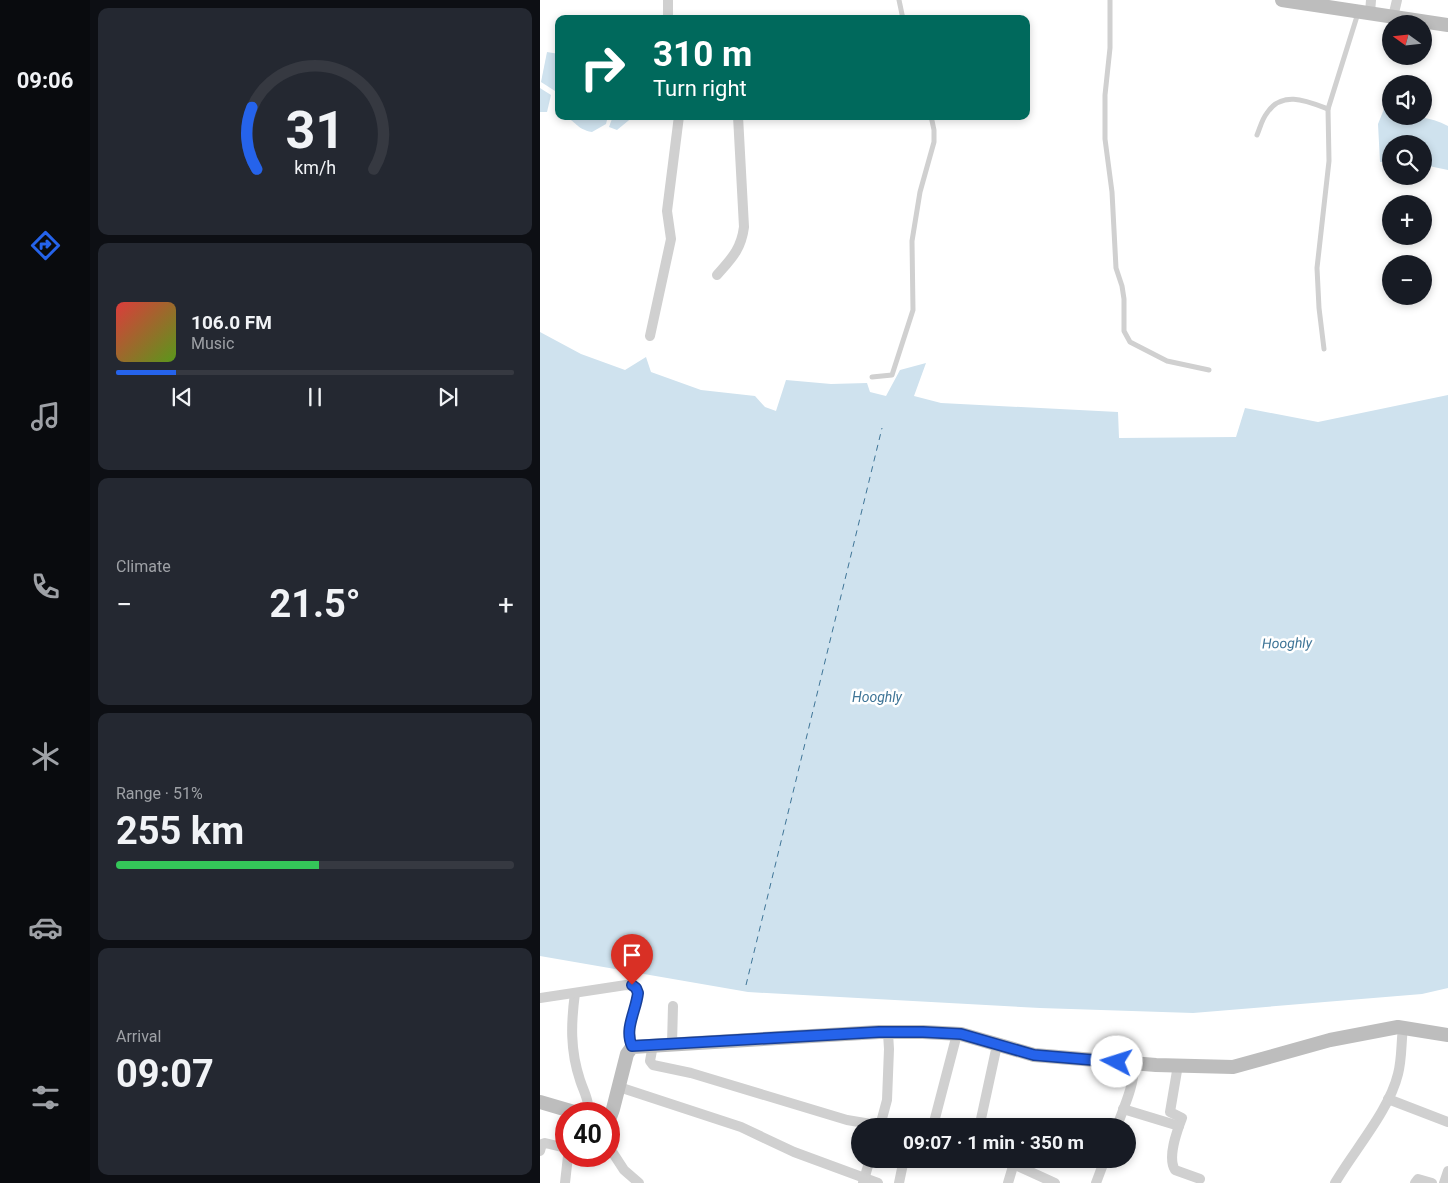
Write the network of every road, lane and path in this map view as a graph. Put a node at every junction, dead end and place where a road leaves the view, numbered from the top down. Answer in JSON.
{"nodes":[{"id":1,"x":668,"y":0,"type":"edge"},
{"id":2,"x":899,"y":0,"type":"edge"},
{"id":3,"x":1110,"y":0,"type":"edge"},
{"id":4,"x":1282,"y":0,"type":"edge"},
{"id":5,"x":1397,"y":0,"type":"edge"},
{"id":6,"x":1307,"y":2,"type":"edge"},
{"id":7,"x":1342,"y":4,"type":"edge"},
{"id":8,"x":1367,"y":8,"type":"edge"},
{"id":9,"x":668,"y":15,"type":"edge"},
{"id":10,"x":902,"y":15,"type":"edge"},
{"id":11,"x":1387,"y":15,"type":"edge"},
{"id":12,"x":1393,"y":15,"type":"edge"},
{"id":13,"x":1432,"y":23,"type":"edge"},
{"id":14,"x":1448,"y":25,"type":"edge"},
{"id":15,"x":1328,"y":109,"type":"junction"},
{"id":16,"x":678,"y":120,"type":"edge"},
{"id":17,"x":738,"y":120,"type":"edge"},
{"id":18,"x":932,"y":120,"type":"edge"},
{"id":19,"x":1257,"y":135,"type":"dead end"},
{"id":20,"x":717,"y":275,"type":"dead end"},
{"id":21,"x":650,"y":336,"type":"dead end"},
{"id":22,"x":1324,"y":349,"type":"dead end"},
{"id":23,"x":1209,"y":370,"type":"dead end"},
{"id":24,"x":872,"y":377,"type":"dead end"},
{"id":25,"x":574,"y":993,"type":"junction"},
{"id":26,"x":540,"y":998,"type":"edge"},
{"id":27,"x":673,"y":1006,"type":"dead end"},
{"id":28,"x":1403,"y":1028,"type":"junction"},
{"id":29,"x":888,"y":1033,"type":"junction"},
{"id":30,"x":957,"y":1034,"type":"junction"},
{"id":31,"x":1448,"y":1035,"type":"edge"},
{"id":32,"x":672,"y":1044,"type":"junction"},
{"id":33,"x":653,"y":1045,"type":"junction"},
{"id":34,"x":997,"y":1045,"type":"junction"},
{"id":35,"x":632,"y":1046,"type":"junction"},
{"id":36,"x":1134,"y":1063,"type":"junction"},
{"id":37,"x":1178,"y":1066,"type":"junction"},
{"id":38,"x":619,"y":1087,"type":"junction"},
{"id":39,"x":1388,"y":1099,"type":"junction"},
{"id":40,"x":540,"y":1102,"type":"edge"},
{"id":41,"x":587,"y":1102,"type":"edge"},
{"id":42,"x":614,"y":1102,"type":"edge"},
{"id":43,"x":555,"y":1107,"type":"edge"},
{"id":44,"x":1123,"y":1109,"type":"junction"},
{"id":45,"x":883,"y":1118,"type":"edge"},
{"id":46,"x":935,"y":1118,"type":"edge"},
{"id":47,"x":980,"y":1118,"type":"edge"},
{"id":48,"x":1120,"y":1118,"type":"edge"},
{"id":49,"x":851,"y":1121,"type":"edge"},
{"id":50,"x":1448,"y":1122,"type":"edge"},
{"id":51,"x":1179,"y":1126,"type":"junction"},
{"id":52,"x":555,"y":1146,"type":"edge"},
{"id":53,"x":540,"y":1151,"type":"edge"},
{"id":54,"x":620,"y":1164,"type":"edge"},
{"id":55,"x":567,"y":1167,"type":"edge"},
{"id":56,"x":867,"y":1168,"type":"edge"},
{"id":57,"x":902,"y":1168,"type":"edge"},
{"id":58,"x":1012,"y":1168,"type":"edge"},
{"id":59,"x":1024,"y":1168,"type":"edge"},
{"id":60,"x":1102,"y":1168,"type":"edge"},
{"id":61,"x":1448,"y":1171,"type":"edge"},
{"id":62,"x":1200,"y":1179,"type":"dead end"},
{"id":63,"x":863,"y":1181,"type":"edge"},
{"id":64,"x":565,"y":1183,"type":"edge"},
{"id":65,"x":639,"y":1183,"type":"edge"},
{"id":66,"x":878,"y":1183,"type":"edge"},
{"id":67,"x":899,"y":1183,"type":"edge"},
{"id":68,"x":1008,"y":1183,"type":"edge"},
{"id":69,"x":1055,"y":1183,"type":"edge"},
{"id":70,"x":1096,"y":1183,"type":"edge"},
{"id":71,"x":1335,"y":1183,"type":"edge"},
{"id":72,"x":1415,"y":1183,"type":"edge"},
{"id":73,"x":1432,"y":1183,"type":"edge"},
{"id":74,"x":1444,"y":1183,"type":"edge"}],
"edges":[{"from":1,"to":9,"type":"street"},
{"from":2,"to":10,"type":"lane"},
{"from":3,"to":23,"type":"lane"},
{"from":4,"to":6,"type":"street"},
{"from":5,"to":12,"type":"street"},
{"from":6,"to":7,"type":"street"},
{"from":7,"to":8,"type":"street"},
{"from":8,"to":11,"type":"street"},
{"from":8,"to":15,"type":"lane"},
{"from":13,"to":14,"type":"street"},
{"from":15,"to":19,"type":"lane"},
{"from":15,"to":22,"type":"lane"},
{"from":16,"to":21,"type":"street"},
{"from":17,"to":20,"type":"street"},
{"from":18,"to":24,"type":"lane"},
{"from":25,"to":26,"type":"street"},
{"from":25,"to":35,"type":"street"},
{"from":25,"to":41,"type":"street"},
{"from":27,"to":32,"type":"street"},
{"from":28,"to":31,"type":"street"},
{"from":28,"to":37,"type":"street"},
{"from":28,"to":39,"type":"street"},
{"from":29,"to":30,"type":"street"},
{"from":29,"to":32,"type":"street"},
{"from":29,"to":45,"type":"street"},
{"from":30,"to":34,"type":"street"},
{"from":30,"to":46,"type":"street"},
{"from":32,"to":33,"type":"street"},
{"from":33,"to":35,"type":"street"},
{"from":33,"to":49,"type":"street"},
{"from":34,"to":36,"type":"street"},
{"from":34,"to":47,"type":"street"},
{"from":35,"to":38,"type":"street"},
{"from":36,"to":37,"type":"street"},
{"from":36,"to":44,"type":"street"},
{"from":37,"to":51,"type":"street"},
{"from":38,"to":42,"type":"street"},
{"from":38,"to":63,"type":"street"},
{"from":39,"to":50,"type":"street"},
{"from":39,"to":71,"type":"street"},
{"from":40,"to":43,"type":"street"},
{"from":44,"to":48,"type":"street"},
{"from":44,"to":51,"type":"street"},
{"from":51,"to":62,"type":"street"},
{"from":52,"to":53,"type":"street"},
{"from":54,"to":65,"type":"street"},
{"from":55,"to":64,"type":"street"},
{"from":56,"to":63,"type":"street"},
{"from":57,"to":67,"type":"street"},
{"from":58,"to":68,"type":"street"},
{"from":59,"to":69,"type":"street"},
{"from":60,"to":70,"type":"street"},
{"from":61,"to":74,"type":"street"},
{"from":63,"to":66,"type":"street"},
{"from":72,"to":73,"type":"street"}]}
